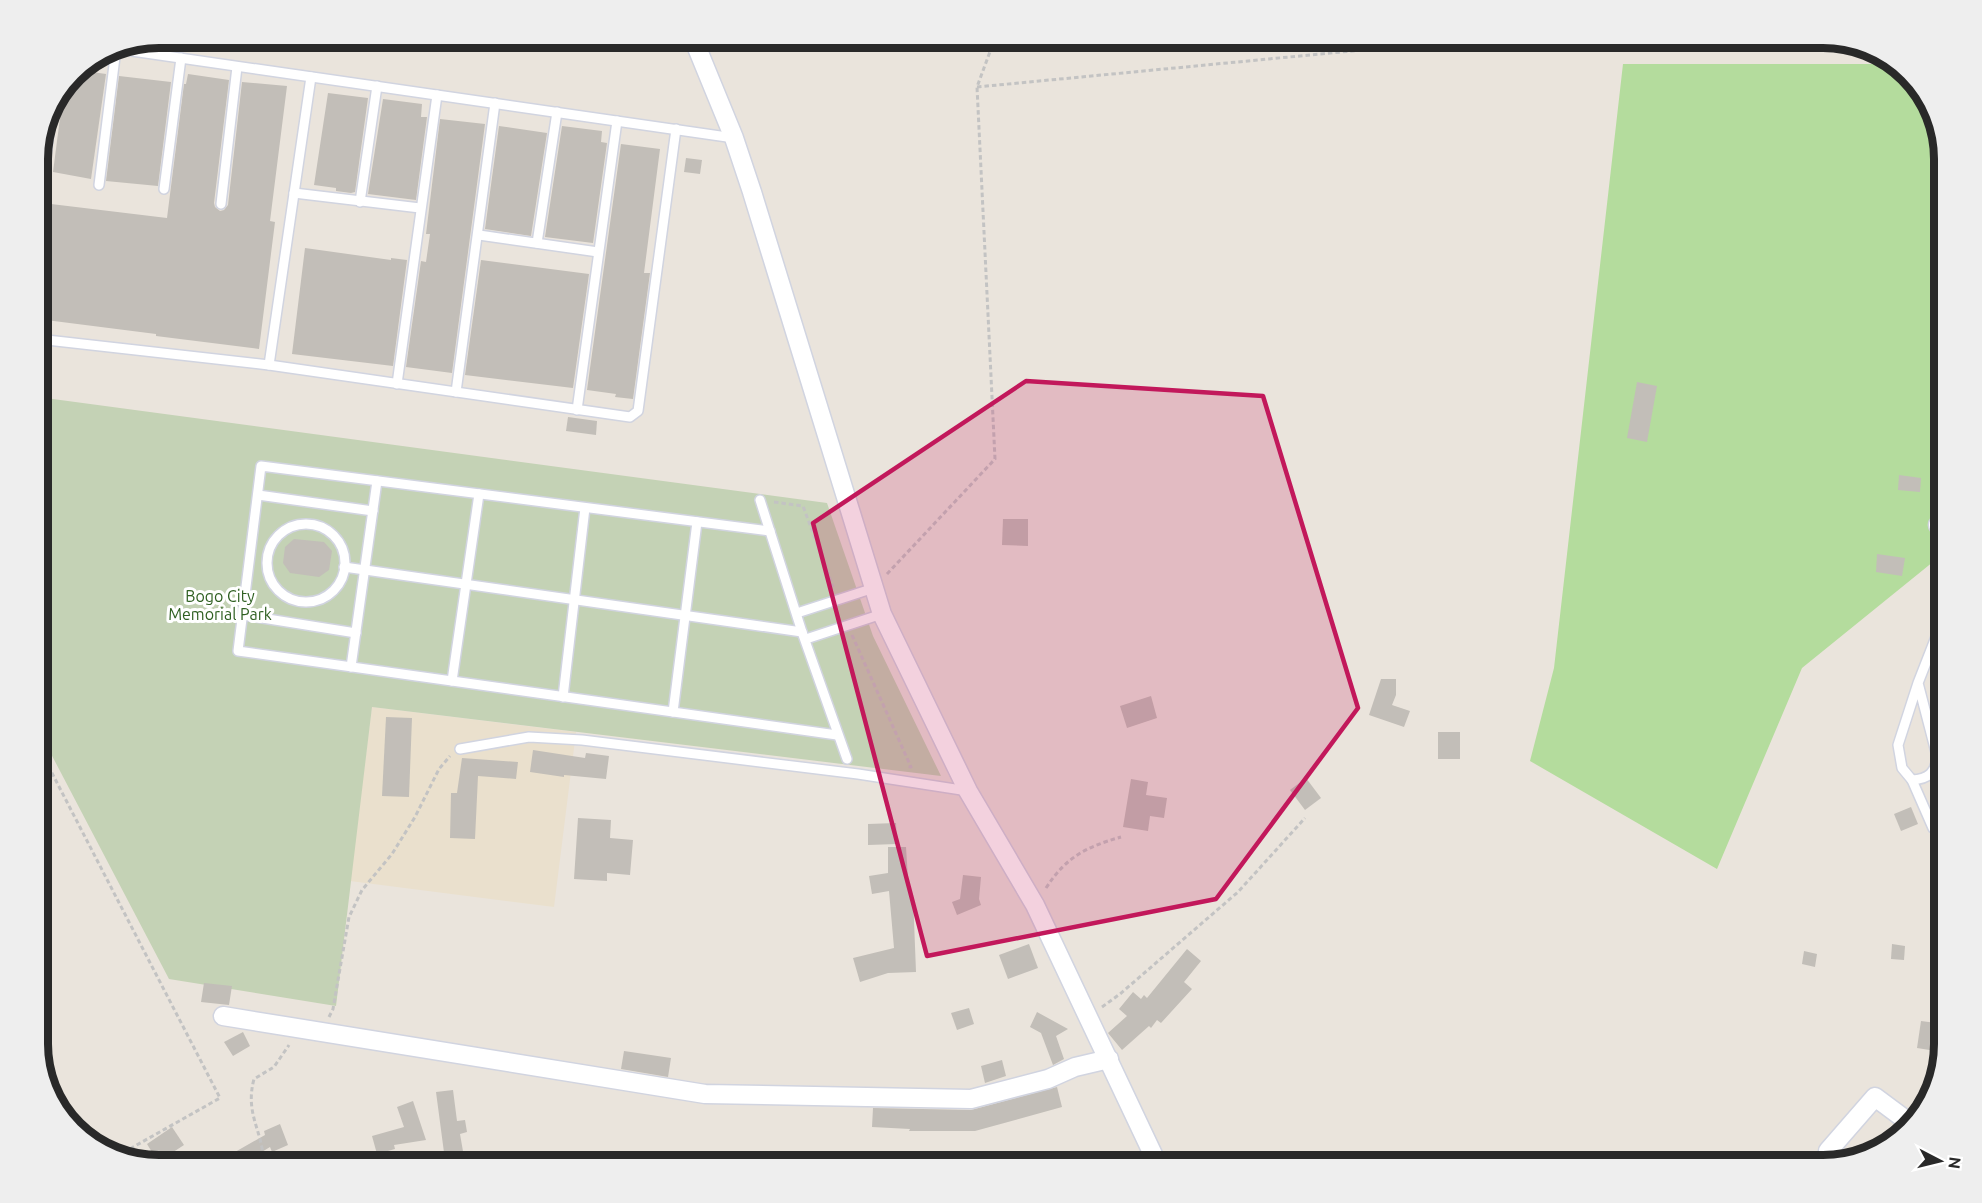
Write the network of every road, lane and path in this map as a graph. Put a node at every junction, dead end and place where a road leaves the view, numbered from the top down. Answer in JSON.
{"nodes":[{"id":1,"x":697,"y":48,"type":"edge"},
{"id":2,"x":991,"y":48,"type":"edge"},
{"id":3,"x":1383,"y":48,"type":"edge"},
{"id":4,"x":133,"y":51,"type":"edge"},
{"id":5,"x":112,"y":58,"type":"edge"},
{"id":6,"x":180,"y":58,"type":"junction"},
{"id":7,"x":237,"y":67,"type":"junction"},
{"id":8,"x":311,"y":77,"type":"junction"},
{"id":9,"x":377,"y":86,"type":"junction"},
{"id":10,"x":977,"y":87,"type":"junction"},
{"id":11,"x":437,"y":95,"type":"junction"},
{"id":12,"x":495,"y":103,"type":"junction"},
{"id":13,"x":556,"y":112,"type":"junction"},
{"id":14,"x":617,"y":121,"type":"junction"},
{"id":15,"x":676,"y":129,"type":"junction"},
{"id":16,"x":734,"y":138,"type":"junction"},
{"id":17,"x":99,"y":186,"type":"dead end"},
{"id":18,"x":164,"y":189,"type":"dead end"},
{"id":19,"x":294,"y":193,"type":"junction"},
{"id":20,"x":360,"y":202,"type":"junction"},
{"id":21,"x":220,"y":204,"type":"dead end"},
{"id":22,"x":420,"y":208,"type":"junction"},
{"id":23,"x":479,"y":235,"type":"junction"},
{"id":24,"x":537,"y":243,"type":"junction"},
{"id":25,"x":598,"y":252,"type":"junction"},
{"id":26,"x":48,"y":340,"type":"edge"},
{"id":27,"x":268,"y":365,"type":"junction"},
{"id":28,"x":397,"y":384,"type":"junction"},
{"id":29,"x":456,"y":392,"type":"junction"},
{"id":30,"x":577,"y":410,"type":"junction"},
{"id":31,"x":377,"y":481,"type":"junction"},
{"id":32,"x":479,"y":494,"type":"junction"},
{"id":33,"x":258,"y":495,"type":"junction"},
{"id":34,"x":760,"y":500,"type":"joint"},
{"id":35,"x":585,"y":508,"type":"junction"},
{"id":36,"x":373,"y":511,"type":"junction"},
{"id":37,"x":697,"y":522,"type":"junction"},
{"id":38,"x":770,"y":531,"type":"junction"},
{"id":39,"x":250,"y":556,"type":"junction"},
{"id":40,"x":267,"y":558,"type":"junction"},
{"id":41,"x":344,"y":567,"type":"junction"},
{"id":42,"x":364,"y":570,"type":"junction"},
{"id":43,"x":466,"y":584,"type":"junction"},
{"id":44,"x":874,"y":588,"type":"junction"},
{"id":45,"x":575,"y":600,"type":"junction"},
{"id":46,"x":838,"y":600,"type":"junction"},
{"id":47,"x":797,"y":613,"type":"junction"},
{"id":48,"x":882,"y":614,"type":"junction"},
{"id":49,"x":243,"y":615,"type":"junction"},
{"id":50,"x":685,"y":615,"type":"junction"},
{"id":51,"x":848,"y":626,"type":"junction"},
{"id":52,"x":356,"y":633,"type":"junction"},
{"id":53,"x":804,"y":636,"type":"junction"},
{"id":54,"x":1934,"y":642,"type":"edge"},
{"id":55,"x":351,"y":667,"type":"junction"},
{"id":56,"x":452,"y":681,"type":"junction"},
{"id":57,"x":1917,"y":683,"type":"junction"},
{"id":58,"x":563,"y":697,"type":"junction"},
{"id":59,"x":673,"y":712,"type":"junction"},
{"id":60,"x":837,"y":735,"type":"junction"},
{"id":61,"x":1934,"y":745,"type":"edge"},
{"id":62,"x":460,"y":749,"type":"joint"},
{"id":63,"x":847,"y":759,"type":"dead end"},
{"id":64,"x":48,"y":765,"type":"edge"},
{"id":65,"x":901,"y":766,"type":"dead end"},
{"id":66,"x":1934,"y":771,"type":"edge"},
{"id":67,"x":1912,"y":780,"type":"junction"},
{"id":68,"x":968,"y":791,"type":"junction"},
{"id":69,"x":1305,"y":818,"type":"dead end"},
{"id":70,"x":1933,"y":828,"type":"dead end"},
{"id":71,"x":1121,"y":837,"type":"dead end"},
{"id":72,"x":1035,"y":905,"type":"junction"},
{"id":73,"x":223,"y":1016,"type":"dead end"},
{"id":74,"x":1089,"y":1017,"type":"junction"},
{"id":75,"x":307,"y":1029,"type":"junction"},
{"id":76,"x":1109,"y":1059,"type":"junction"},
{"id":77,"x":1905,"y":1119,"type":"edge"},
{"id":78,"x":128,"y":1150,"type":"edge"},
{"id":79,"x":263,"y":1155,"type":"edge"},
{"id":80,"x":1153,"y":1155,"type":"edge"},
{"id":81,"x":1828,"y":1155,"type":"edge"}],
"edges":[{"from":1,"to":16,"type":"street"},
{"from":2,"to":10,"type":"path"},
{"from":3,"to":10,"type":"path"},
{"from":4,"to":6,"type":"lane"},
{"from":5,"to":17,"type":"lane"},
{"from":6,"to":7,"type":"lane"},
{"from":6,"to":18,"type":"lane"},
{"from":7,"to":8,"type":"lane"},
{"from":7,"to":21,"type":"lane"},
{"from":8,"to":9,"type":"lane"},
{"from":8,"to":19,"type":"lane"},
{"from":9,"to":11,"type":"lane"},
{"from":9,"to":20,"type":"lane"},
{"from":10,"to":44,"type":"path"},
{"from":11,"to":12,"type":"lane"},
{"from":11,"to":22,"type":"lane"},
{"from":12,"to":13,"type":"lane"},
{"from":12,"to":23,"type":"lane"},
{"from":13,"to":14,"type":"lane"},
{"from":13,"to":24,"type":"lane"},
{"from":14,"to":15,"type":"lane"},
{"from":14,"to":25,"type":"lane"},
{"from":15,"to":16,"type":"lane"},
{"from":15,"to":30,"type":"lane"},
{"from":16,"to":44,"type":"street"},
{"from":19,"to":20,"type":"lane"},
{"from":19,"to":27,"type":"lane"},
{"from":20,"to":22,"type":"lane"},
{"from":22,"to":28,"type":"lane"},
{"from":23,"to":24,"type":"lane"},
{"from":23,"to":29,"type":"lane"},
{"from":24,"to":25,"type":"lane"},
{"from":25,"to":30,"type":"lane"},
{"from":26,"to":27,"type":"lane"},
{"from":27,"to":28,"type":"lane"},
{"from":28,"to":29,"type":"lane"},
{"from":29,"to":30,"type":"lane"},
{"from":31,"to":32,"type":"lane"},
{"from":31,"to":33,"type":"lane"},
{"from":31,"to":36,"type":"lane"},
{"from":32,"to":35,"type":"lane"},
{"from":32,"to":43,"type":"lane"},
{"from":33,"to":36,"type":"lane"},
{"from":33,"to":39,"type":"lane"},
{"from":34,"to":38,"type":"lane"},
{"from":34,"to":46,"type":"path"},
{"from":35,"to":37,"type":"lane"},
{"from":35,"to":45,"type":"lane"},
{"from":36,"to":42,"type":"lane"},
{"from":37,"to":38,"type":"lane"},
{"from":37,"to":50,"type":"lane"},
{"from":38,"to":47,"type":"lane"},
{"from":39,"to":40,"type":"lane"},
{"from":39,"to":49,"type":"lane"},
{"from":40,"to":41,"type":"lane"},
{"from":40,"to":41,"type":"lane"},
{"from":41,"to":42,"type":"lane"},
{"from":42,"to":43,"type":"lane"},
{"from":42,"to":52,"type":"lane"},
{"from":43,"to":45,"type":"lane"},
{"from":43,"to":56,"type":"lane"},
{"from":44,"to":46,"type":"lane"},
{"from":44,"to":48,"type":"street"},
{"from":45,"to":50,"type":"lane"},
{"from":45,"to":58,"type":"lane"},
{"from":46,"to":47,"type":"lane"},
{"from":47,"to":53,"type":"lane"},
{"from":48,"to":51,"type":"lane"},
{"from":48,"to":68,"type":"street"},
{"from":49,"to":52,"type":"lane"},
{"from":49,"to":55,"type":"lane"},
{"from":50,"to":53,"type":"lane"},
{"from":50,"to":59,"type":"lane"},
{"from":51,"to":53,"type":"lane"},
{"from":51,"to":65,"type":"path"},
{"from":52,"to":55,"type":"lane"},
{"from":53,"to":60,"type":"lane"},
{"from":54,"to":57,"type":"lane"},
{"from":55,"to":56,"type":"lane"},
{"from":56,"to":58,"type":"lane"},
{"from":57,"to":61,"type":"lane"},
{"from":57,"to":67,"type":"lane"},
{"from":58,"to":59,"type":"lane"},
{"from":59,"to":60,"type":"lane"},
{"from":60,"to":63,"type":"lane"},
{"from":62,"to":68,"type":"lane"},
{"from":62,"to":75,"type":"path"},
{"from":64,"to":78,"type":"path"},
{"from":66,"to":67,"type":"lane"},
{"from":67,"to":70,"type":"lane"},
{"from":68,"to":72,"type":"street"},
{"from":69,"to":74,"type":"path"},
{"from":71,"to":72,"type":"path"},
{"from":72,"to":74,"type":"street"},
{"from":73,"to":75,"type":"street"},
{"from":74,"to":76,"type":"street"},
{"from":75,"to":76,"type":"street"},
{"from":75,"to":79,"type":"path"},
{"from":76,"to":80,"type":"street"},
{"from":77,"to":81,"type":"street"}]}
